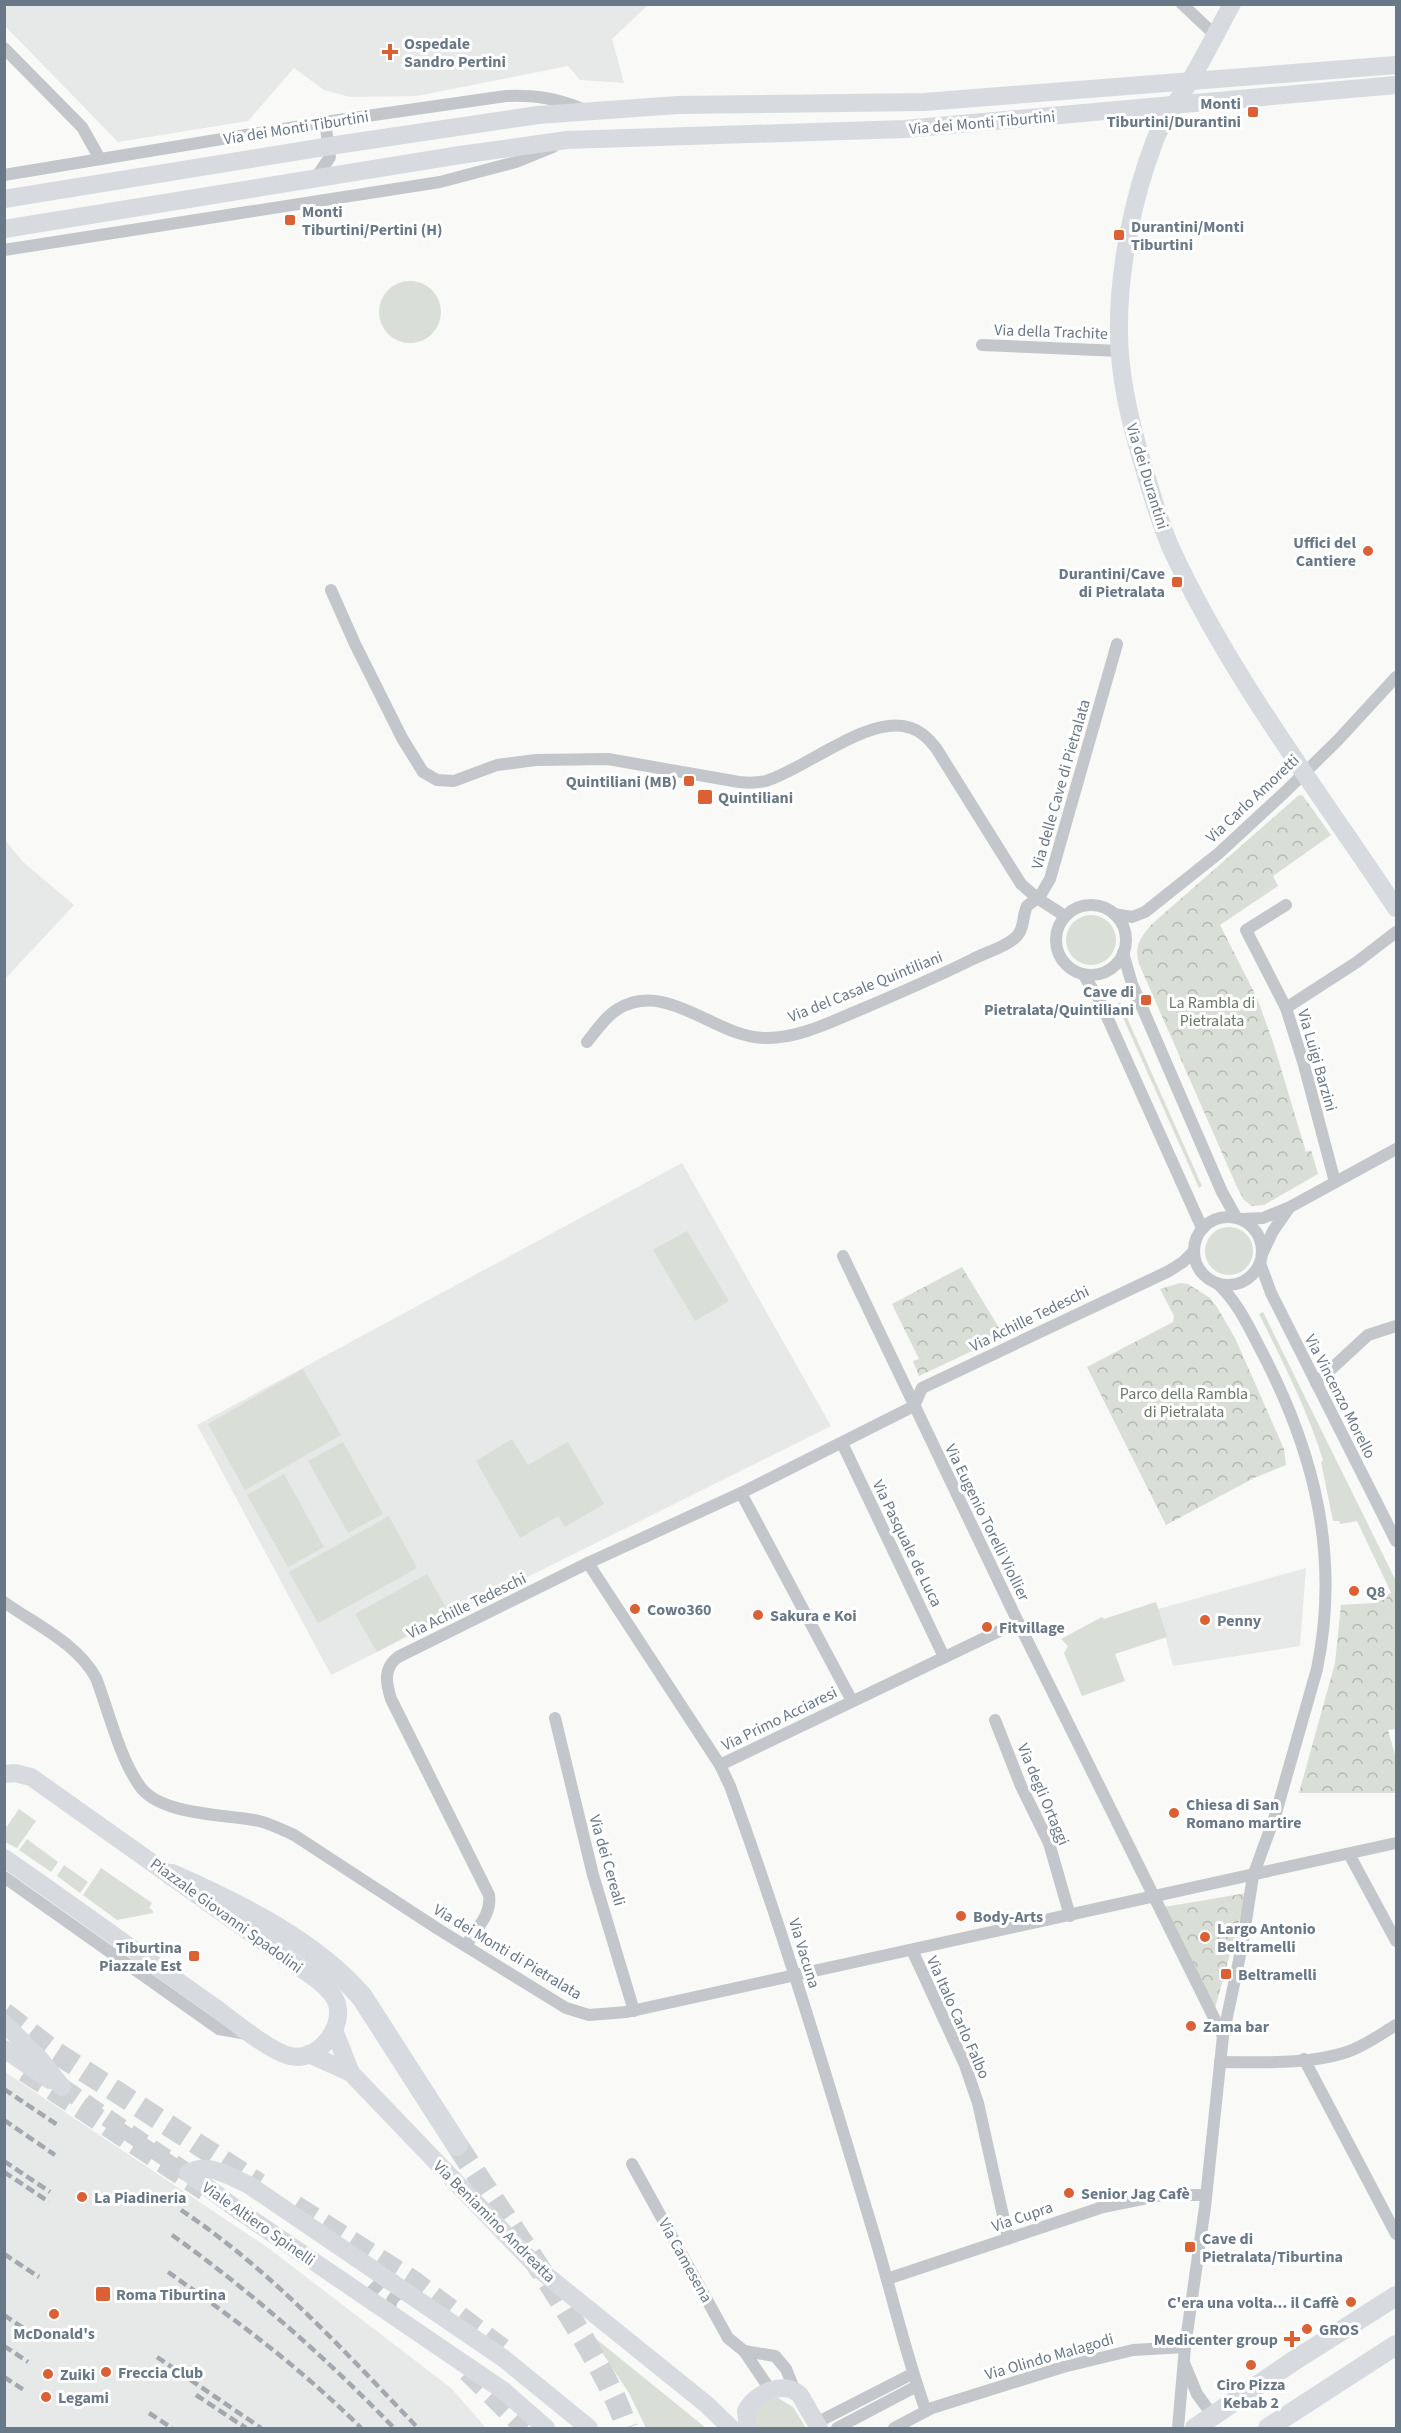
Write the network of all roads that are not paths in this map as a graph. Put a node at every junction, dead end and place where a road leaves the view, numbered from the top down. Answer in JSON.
{"nodes":[{"id":1,"x":1182,"y":4,"type":"edge"},
{"id":2,"x":1232,"y":4,"type":"edge"},
{"id":3,"x":1215,"y":34,"type":"junction"},
{"id":4,"x":4,"y":48,"type":"edge"},
{"id":5,"x":1396,"y":66,"type":"edge"},
{"id":6,"x":1190,"y":82,"type":"junction"},
{"id":7,"x":1396,"y":85,"type":"edge"},
{"id":8,"x":1174,"y":105,"type":"junction"},
{"id":9,"x":587,"y":110,"type":"junction"},
{"id":10,"x":325,"y":122,"type":"junction"},
{"id":11,"x":567,"y":140,"type":"junction"},
{"id":12,"x":330,"y":146,"type":"junction"},
{"id":13,"x":100,"y":159,"type":"junction"},
{"id":14,"x":4,"y":175,"type":"edge"},
{"id":15,"x":315,"y":179,"type":"junction"},
{"id":16,"x":4,"y":199,"type":"edge"},
{"id":17,"x":4,"y":229,"type":"edge"},
{"id":18,"x":4,"y":250,"type":"edge"},
{"id":19,"x":982,"y":345,"type":"dead end"},
{"id":20,"x":1120,"y":351,"type":"junction"},
{"id":21,"x":331,"y":590,"type":"dead end"},
{"id":22,"x":1117,"y":644,"type":"dead end"},
{"id":23,"x":1396,"y":677,"type":"edge"},
{"id":24,"x":1305,"y":772,"type":"junction"},
{"id":25,"x":1037,"y":898,"type":"junction"},
{"id":26,"x":1286,"y":905,"type":"dead end"},
{"id":27,"x":1396,"y":908,"type":"edge"},
{"id":28,"x":1114,"y":914,"type":"junction"},
{"id":29,"x":1065,"y":916,"type":"junction"},
{"id":30,"x":1396,"y":932,"type":"edge"},
{"id":31,"x":1123,"y":953,"type":"junction"},
{"id":32,"x":1083,"y":974,"type":"junction"},
{"id":33,"x":1286,"y":1008,"type":"junction"},
{"id":34,"x":587,"y":1042,"type":"dead end"},
{"id":35,"x":1396,"y":1149,"type":"edge"},
{"id":36,"x":1335,"y":1182,"type":"junction"},
{"id":37,"x":1290,"y":1207,"type":"junction"},
{"id":38,"x":1239,"y":1218,"type":"junction"},
{"id":39,"x":1202,"y":1228,"type":"junction"},
{"id":40,"x":1194,"y":1251,"type":"junction"},
{"id":41,"x":843,"y":1256,"type":"dead end"},
{"id":42,"x":1261,"y":1258,"type":"junction"},
{"id":43,"x":1169,"y":1271,"type":"junction"},
{"id":44,"x":1203,"y":1274,"type":"junction"},
{"id":45,"x":1217,"y":1283,"type":"junction"},
{"id":46,"x":1396,"y":1326,"type":"edge"},
{"id":47,"x":1316,"y":1383,"type":"junction"},
{"id":48,"x":914,"y":1406,"type":"junction"},
{"id":49,"x":842,"y":1443,"type":"junction"},
{"id":50,"x":741,"y":1493,"type":"junction"},
{"id":51,"x":1396,"y":1541,"type":"edge"},
{"id":52,"x":588,"y":1563,"type":"junction"},
{"id":53,"x":4,"y":1602,"type":"edge"},
{"id":54,"x":1018,"y":1622,"type":"junction"},
{"id":55,"x":944,"y":1657,"type":"junction"},
{"id":56,"x":852,"y":1701,"type":"junction"},
{"id":57,"x":555,"y":1718,"type":"dead end"},
{"id":58,"x":994,"y":1719,"type":"dead end"},
{"id":59,"x":720,"y":1765,"type":"junction"},
{"id":60,"x":4,"y":1774,"type":"edge"},
{"id":61,"x":1396,"y":1844,"type":"edge"},
{"id":62,"x":1349,"y":1854,"type":"junction"},
{"id":63,"x":10,"y":1868,"type":"edge"},
{"id":64,"x":172,"y":1875,"type":"junction"},
{"id":65,"x":1253,"y":1876,"type":"junction"},
{"id":66,"x":1154,"y":1898,"type":"junction"},
{"id":67,"x":1070,"y":1916,"type":"junction"},
{"id":68,"x":1396,"y":1941,"type":"edge"},
{"id":69,"x":466,"y":1946,"type":"junction"},
{"id":70,"x":912,"y":1950,"type":"junction"},
{"id":71,"x":795,"y":1975,"type":"junction"},
{"id":72,"x":634,"y":2011,"type":"junction"},
{"id":73,"x":4,"y":2023,"type":"edge"},
{"id":74,"x":1396,"y":2025,"type":"edge"},
{"id":75,"x":334,"y":2030,"type":"junction"},
{"id":76,"x":254,"y":2035,"type":"junction"},
{"id":77,"x":1223,"y":2036,"type":"junction"},
{"id":78,"x":4,"y":2049,"type":"edge"},
{"id":79,"x":309,"y":2054,"type":"junction"},
{"id":80,"x":1304,"y":2060,"type":"junction"},
{"id":81,"x":1220,"y":2062,"type":"junction"},
{"id":82,"x":351,"y":2073,"type":"junction"},
{"id":83,"x":457,"y":2145,"type":"tunnel mouth"},
{"id":84,"x":632,"y":2164,"type":"dead end"},
{"id":85,"x":1206,"y":2195,"type":"junction"},
{"id":86,"x":1396,"y":2234,"type":"edge"},
{"id":87,"x":1008,"y":2238,"type":"junction"},
{"id":88,"x":381,"y":2273,"type":"junction"},
{"id":89,"x":887,"y":2279,"type":"junction"},
{"id":90,"x":406,"y":2290,"type":"junction"},
{"id":91,"x":1396,"y":2296,"type":"edge"},
{"id":92,"x":366,"y":2297,"type":"junction"},
{"id":93,"x":390,"y":2312,"type":"junction"},
{"id":94,"x":1396,"y":2345,"type":"edge"},
{"id":95,"x":1185,"y":2347,"type":"junction"},
{"id":96,"x":744,"y":2351,"type":"junction"},
{"id":97,"x":1184,"y":2361,"type":"junction"},
{"id":98,"x":912,"y":2373,"type":"junction"},
{"id":99,"x":916,"y":2386,"type":"junction"},
{"id":100,"x":771,"y":2391,"type":"junction"},
{"id":101,"x":795,"y":2391,"type":"junction"},
{"id":102,"x":706,"y":2404,"type":"junction"},
{"id":103,"x":926,"y":2411,"type":"junction"},
{"id":104,"x":1213,"y":2415,"type":"junction"},
{"id":105,"x":747,"y":2420,"type":"edge"},
{"id":106,"x":818,"y":2426,"type":"edge"},
{"id":107,"x":546,"y":2428,"type":"edge"},
{"id":108,"x":589,"y":2428,"type":"edge"},
{"id":109,"x":731,"y":2428,"type":"edge"},
{"id":110,"x":837,"y":2428,"type":"edge"},
{"id":111,"x":894,"y":2428,"type":"edge"},
{"id":112,"x":1178,"y":2428,"type":"edge"},
{"id":113,"x":1195,"y":2428,"type":"edge"},
{"id":114,"x":1268,"y":2428,"type":"edge"}],
"edges":[{"from":1,"to":3,"type":"street"},
{"from":2,"to":3,"type":"street","name":"Via dei Durantini"},
{"from":3,"to":6,"type":"street","name":"Via dei Durantini"},
{"from":4,"to":13,"type":"street"},
{"from":5,"to":6,"type":"street","name":"Via dei Monti Tiburtini"},
{"from":6,"to":8,"type":"street","name":"Via dei Durantini"},
{"from":6,"to":9,"type":"street","name":"Via dei Monti Tiburtini"},
{"from":7,"to":8,"type":"street","name":"Via dei Monti Tiburtini"},
{"from":8,"to":11,"type":"street","name":"Via dei Monti Tiburtini"},
{"from":8,"to":20,"type":"street","name":"Via dei Durantini"},
{"from":9,"to":10,"type":"street","name":"Via dei Monti Tiburtini"},
{"from":9,"to":12,"type":"street","name":"Via dei Monti Tiburtini"},
{"from":10,"to":12,"type":"street"},
{"from":10,"to":13,"type":"street","name":"Via dei Monti Tiburtini"},
{"from":11,"to":15,"type":"street","name":"Via dei Monti Tiburtini"},
{"from":11,"to":18,"type":"street","name":"Via dei Monti Tiburtini"},
{"from":12,"to":15,"type":"street"},
{"from":12,"to":16,"type":"street","name":"Via dei Monti Tiburtini"},
{"from":13,"to":14,"type":"street","name":"Via dei Monti Tiburtini"},
{"from":15,"to":17,"type":"street","name":"Via dei Monti Tiburtini"},
{"from":19,"to":20,"type":"street","name":"Via della Trachite"},
{"from":20,"to":24,"type":"street","name":"Via dei Durantini"},
{"from":21,"to":25,"type":"street"},
{"from":22,"to":25,"type":"street","name":"Via delle Cave di Pietralata"},
{"from":23,"to":24,"type":"street","name":"Via Carlo Amoretti"},
{"from":24,"to":27,"type":"street","name":"Via dei Durantini"},
{"from":24,"to":28,"type":"street","name":"Via Carlo Amoretti"},
{"from":25,"to":29,"type":"street"},
{"from":25,"to":34,"type":"street","name":"Via del Casale Quintiliani"},
{"from":26,"to":33,"type":"street","name":"Via Luigi Barzini"},
{"from":28,"to":29,"type":"street"},
{"from":28,"to":31,"type":"street"},
{"from":29,"to":32,"type":"street"},
{"from":30,"to":33,"type":"street"},
{"from":31,"to":32,"type":"street"},
{"from":31,"to":38,"type":"street"},
{"from":32,"to":39,"type":"street"},
{"from":33,"to":36,"type":"street","name":"Via Luigi Barzini"},
{"from":35,"to":36,"type":"street"},
{"from":36,"to":37,"type":"street"},
{"from":37,"to":38,"type":"street"},
{"from":37,"to":42,"type":"street"},
{"from":38,"to":39,"type":"street"},
{"from":38,"to":42,"type":"street"},
{"from":39,"to":40,"type":"street"},
{"from":40,"to":43,"type":"street","name":"Via Achille Tedeschi"},
{"from":40,"to":44,"type":"street"},
{"from":41,"to":48,"type":"street","name":"Via Eugenio Torelli Viollier"},
{"from":42,"to":45,"type":"street"},
{"from":42,"to":47,"type":"street","name":"Via Vincenzo Morello"},
{"from":43,"to":44,"type":"street","name":"Via Achille Tedeschi"},
{"from":43,"to":48,"type":"street","name":"Via Achille Tedeschi"},
{"from":44,"to":45,"type":"street"},
{"from":45,"to":65,"type":"street"},
{"from":46,"to":47,"type":"street"},
{"from":47,"to":51,"type":"street","name":"Via Vincenzo Morello"},
{"from":48,"to":49,"type":"street","name":"Via Achille Tedeschi"},
{"from":48,"to":54,"type":"street","name":"Via Eugenio Torelli Viollier"},
{"from":49,"to":50,"type":"street","name":"Via Achille Tedeschi"},
{"from":49,"to":55,"type":"street","name":"Via Pasquale de Luca"},
{"from":50,"to":52,"type":"street","name":"Via Achille Tedeschi"},
{"from":50,"to":56,"type":"street"},
{"from":52,"to":59,"type":"street","name":"Via Vacuna"},
{"from":52,"to":69,"type":"street","name":"Via Achille Tedeschi"},
{"from":53,"to":69,"type":"street","name":"Via dei Monti di Pietralata"},
{"from":54,"to":55,"type":"street"},
{"from":54,"to":66,"type":"street","name":"Via Eugenio Torelli Viollier"},
{"from":55,"to":56,"type":"street","name":"Via Primo Acciaresi"},
{"from":56,"to":59,"type":"street","name":"Via Primo Acciaresi"},
{"from":57,"to":72,"type":"street","name":"Via dei Cereali"},
{"from":58,"to":67,"type":"street","name":"Via degli Ortaggi"},
{"from":59,"to":71,"type":"street","name":"Via Vacuna"},
{"from":60,"to":64,"type":"street","name":"Piazzale Giovanni Spadolini"},
{"from":61,"to":62,"type":"street"},
{"from":62,"to":65,"type":"street"},
{"from":62,"to":68,"type":"street"},
{"from":63,"to":76,"type":"street"},
{"from":63,"to":76,"type":"street"},
{"from":64,"to":75,"type":"street","name":"Piazzale Giovanni Spadolini"},
{"from":64,"to":83,"type":"highway"},
{"from":65,"to":66,"type":"street"},
{"from":65,"to":77,"type":"street"},
{"from":66,"to":67,"type":"street","name":"Via dei Monti di Pietralata"},
{"from":66,"to":77,"type":"street"},
{"from":67,"to":70,"type":"street","name":"Via dei Monti di Pietralata"},
{"from":69,"to":72,"type":"street","name":"Via dei Monti di Pietralata"},
{"from":70,"to":71,"type":"street","name":"Via dei Monti di Pietralata"},
{"from":70,"to":87,"type":"street","name":"Via Italo Carlo Falbo"},
{"from":71,"to":72,"type":"street","name":"Via dei Monti di Pietralata"},
{"from":71,"to":89,"type":"street","name":"Via Vacuna"},
{"from":73,"to":78,"type":"street"},
{"from":74,"to":80,"type":"street"},
{"from":75,"to":79,"type":"street"},
{"from":75,"to":82,"type":"street","name":"Via Beniamino Andreatta"},
{"from":76,"to":79,"type":"street"},
{"from":77,"to":81,"type":"street"},
{"from":79,"to":82,"type":"street","name":"Via Beniamino Andreatta"},
{"from":80,"to":81,"type":"street"},
{"from":80,"to":86,"type":"street"},
{"from":81,"to":85,"type":"street"},
{"from":82,"to":102,"type":"street","name":"Via Beniamino Andreatta"},
{"from":84,"to":96,"type":"street","name":"Via Camesena"},
{"from":85,"to":87,"type":"street","name":"Via Cupra"},
{"from":85,"to":95,"type":"street"},
{"from":87,"to":89,"type":"street","name":"Via Cupra"},
{"from":88,"to":90,"type":"street","name":"Viale Altiero Spinelli"},
{"from":88,"to":92,"type":"street"},
{"from":88,"to":92,"type":"street","name":"Viale Altiero Spinelli"},
{"from":89,"to":98,"type":"street","name":"Via Vacuna"},
{"from":90,"to":93,"type":"street"},
{"from":90,"to":108,"type":"street","name":"Viale Altiero Spinelli"},
{"from":91,"to":104,"type":"main road"},
{"from":92,"to":93,"type":"street","name":"Viale Altiero Spinelli"},
{"from":93,"to":107,"type":"street","name":"Viale Altiero Spinelli"},
{"from":94,"to":114,"type":"main road"},
{"from":95,"to":97,"type":"street"},
{"from":95,"to":103,"type":"street","name":"Via Olindo Malagodi"},
{"from":96,"to":100,"type":"street","name":"Via Camesena"},
{"from":96,"to":101,"type":"street"},
{"from":97,"to":104,"type":"street"},
{"from":97,"to":112,"type":"street"},
{"from":98,"to":99,"type":"street","name":"Via Vacuna"},
{"from":98,"to":106,"type":"street"},
{"from":99,"to":103,"type":"street","name":"Via Vacuna"},
{"from":99,"to":110,"type":"street"},
{"from":100,"to":101,"type":"street"},
{"from":100,"to":105,"type":"street"},
{"from":101,"to":106,"type":"street"},
{"from":102,"to":105,"type":"street"},
{"from":102,"to":109,"type":"street","name":"Via Beniamino Andreatta"},
{"from":103,"to":111,"type":"street","name":"Via Olindo Malagodi"},
{"from":104,"to":113,"type":"main road"}]}
